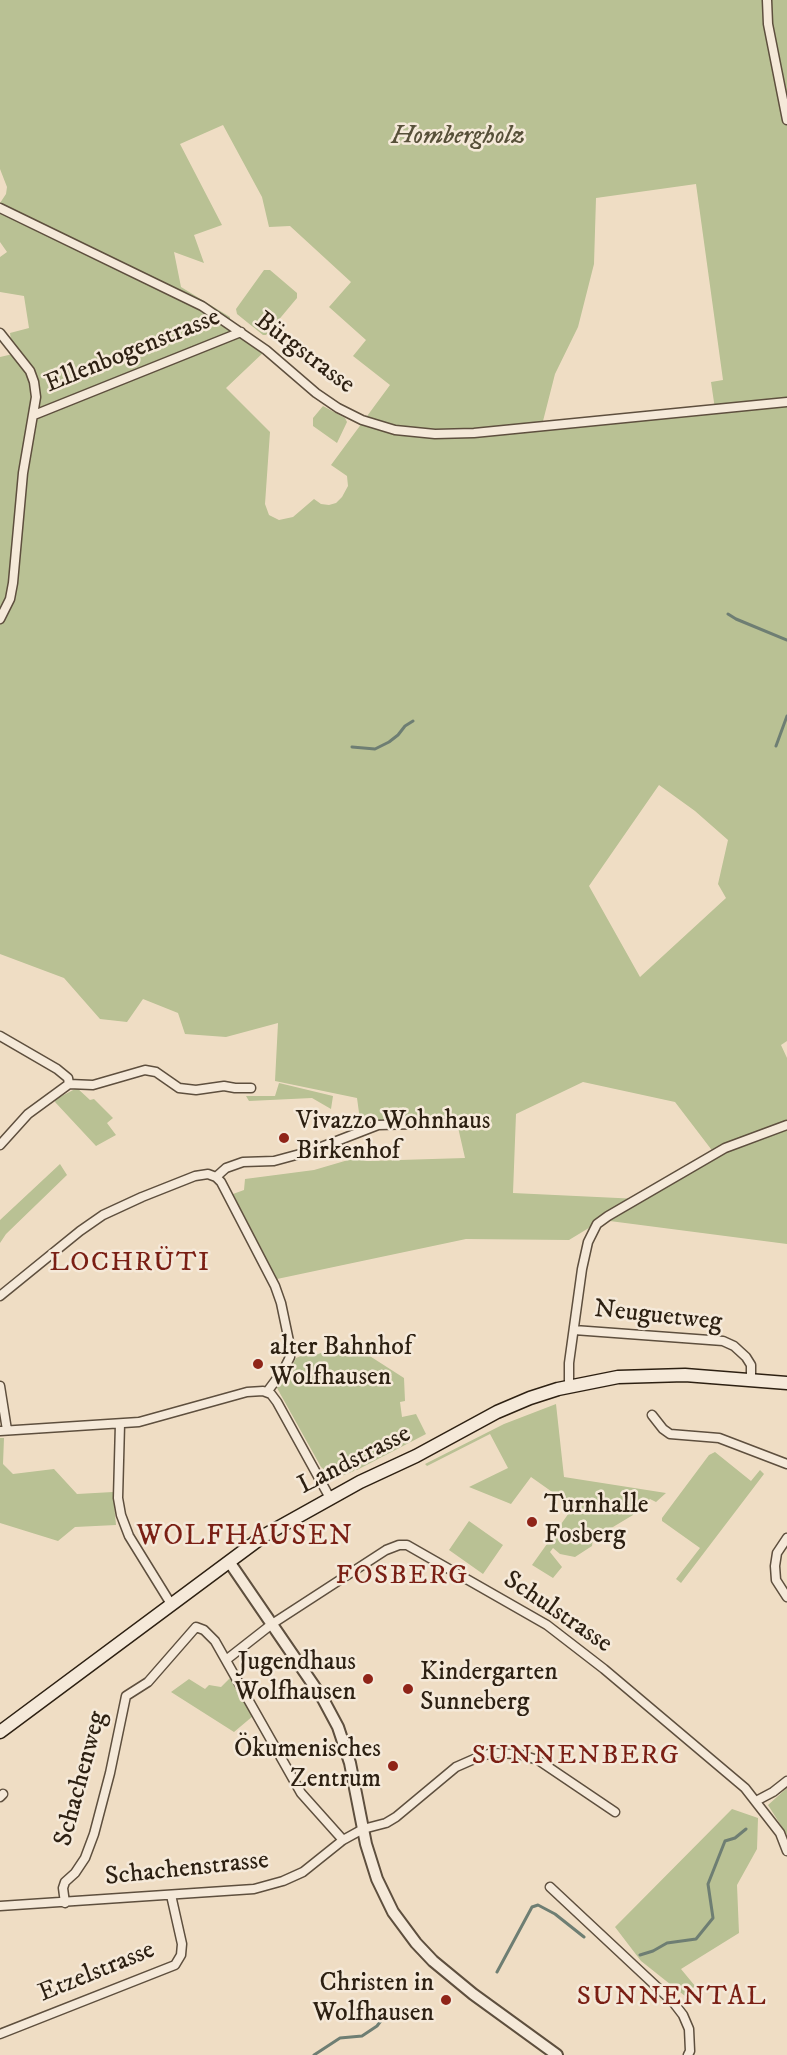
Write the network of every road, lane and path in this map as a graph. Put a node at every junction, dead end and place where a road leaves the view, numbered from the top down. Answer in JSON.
{"nodes":[{"id":1,"x":767,"y":0,"type":"edge"},
{"id":2,"x":787,"y":120,"type":"edge"},
{"id":3,"x":0,"y":208,"type":"edge"},
{"id":4,"x":241,"y":332,"type":"junction"},
{"id":5,"x":0,"y":333,"type":"edge"},
{"id":6,"x":787,"y":402,"type":"edge"},
{"id":7,"x":34,"y":415,"type":"junction"},
{"id":8,"x":0,"y":619,"type":"edge"},
{"id":9,"x":0,"y":1036,"type":"edge"},
{"id":10,"x":69,"y":1084,"type":"junction"},
{"id":11,"x":251,"y":1088,"type":"dead end"},
{"id":12,"x":457,"y":1122,"type":"dead end"},
{"id":13,"x":787,"y":1125,"type":"edge"},
{"id":14,"x":0,"y":1145,"type":"edge"},
{"id":15,"x":216,"y":1177,"type":"junction"},
{"id":16,"x":0,"y":1296,"type":"edge"},
{"id":17,"x":574,"y":1330,"type":"junction"},
{"id":18,"x":752,"y":1379,"type":"junction"},
{"id":19,"x":787,"y":1383,"type":"edge"},
{"id":20,"x":0,"y":1386,"type":"edge"},
{"id":21,"x":569,"y":1386,"type":"junction"},
{"id":22,"x":267,"y":1392,"type":"junction"},
{"id":23,"x":652,"y":1415,"type":"dead end"},
{"id":24,"x":120,"y":1424,"type":"junction"},
{"id":25,"x":3,"y":1431,"type":"edge"},
{"id":26,"x":787,"y":1464,"type":"edge"},
{"id":27,"x":330,"y":1498,"type":"junction"},
{"id":28,"x":787,"y":1538,"type":"edge"},
{"id":29,"x":230,"y":1563,"type":"junction"},
{"id":30,"x":787,"y":1596,"type":"edge"},
{"id":31,"x":171,"y":1604,"type":"junction"},
{"id":32,"x":273,"y":1624,"type":"junction"},
{"id":33,"x":226,"y":1660,"type":"junction"},
{"id":34,"x":0,"y":1732,"type":"edge"},
{"id":35,"x":787,"y":1781,"type":"edge"},
{"id":36,"x":756,"y":1801,"type":"junction"},
{"id":37,"x":615,"y":1812,"type":"dead end"},
{"id":38,"x":363,"y":1828,"type":"junction"},
{"id":39,"x":343,"y":1840,"type":"junction"},
{"id":40,"x":787,"y":1851,"type":"edge"},
{"id":41,"x":550,"y":1887,"type":"dead end"},
{"id":42,"x":171,"y":1895,"type":"junction"},
{"id":43,"x":65,"y":1903,"type":"junction"},
{"id":44,"x":0,"y":1906,"type":"edge"},
{"id":45,"x":0,"y":2034,"type":"edge"},
{"id":46,"x":557,"y":2055,"type":"edge"},
{"id":47,"x":688,"y":2055,"type":"edge"}],
"edges":[{"from":1,"to":2,"type":"street"},
{"from":3,"to":4,"type":"street","name":"Bürgstrasse"},
{"from":4,"to":6,"type":"street","name":"Bürgstrasse"},
{"from":4,"to":7,"type":"street","name":"Ellenbogenstrasse"},
{"from":5,"to":7,"type":"street"},
{"from":7,"to":8,"type":"street","name":"Ellenbogenstrasse"},
{"from":9,"to":10,"type":"street"},
{"from":10,"to":11,"type":"street"},
{"from":10,"to":14,"type":"street"},
{"from":12,"to":15,"type":"street"},
{"from":13,"to":17,"type":"street"},
{"from":15,"to":16,"type":"street"},
{"from":15,"to":22,"type":"street"},
{"from":17,"to":18,"type":"street","name":"Neuguetweg"},
{"from":17,"to":21,"type":"street"},
{"from":18,"to":19,"type":"main road","name":"Landstrasse"},
{"from":18,"to":21,"type":"main road","name":"Landstrasse"},
{"from":20,"to":25,"type":"street"},
{"from":21,"to":27,"type":"main road","name":"Landstrasse"},
{"from":22,"to":24,"type":"street"},
{"from":22,"to":27,"type":"street"},
{"from":23,"to":26,"type":"street"},
{"from":24,"to":25,"type":"street"},
{"from":24,"to":31,"type":"street"},
{"from":27,"to":29,"type":"main road","name":"Landstrasse"},
{"from":28,"to":30,"type":"street"},
{"from":29,"to":31,"type":"main road","name":"Landstrasse"},
{"from":29,"to":32,"type":"street"},
{"from":31,"to":34,"type":"main road","name":"Landstrasse"},
{"from":32,"to":33,"type":"street","name":"Schulstrasse"},
{"from":32,"to":36,"type":"street","name":"Schulstrasse"},
{"from":32,"to":38,"type":"street"},
{"from":33,"to":39,"type":"street"},
{"from":33,"to":43,"type":"street","name":"Schachenweg"},
{"from":35,"to":36,"type":"street"},
{"from":36,"to":40,"type":"street","name":"Schulstrasse"},
{"from":37,"to":38,"type":"street","name":"Schachenstrasse"},
{"from":38,"to":39,"type":"street","name":"Schachenstrasse"},
{"from":38,"to":46,"type":"street"},
{"from":39,"to":42,"type":"street","name":"Schachenstrasse"},
{"from":41,"to":47,"type":"street"},
{"from":42,"to":43,"type":"street","name":"Schachenstrasse"},
{"from":42,"to":45,"type":"street","name":"Etzelstrasse"},
{"from":43,"to":44,"type":"street","name":"Schachenstrasse"}]}
